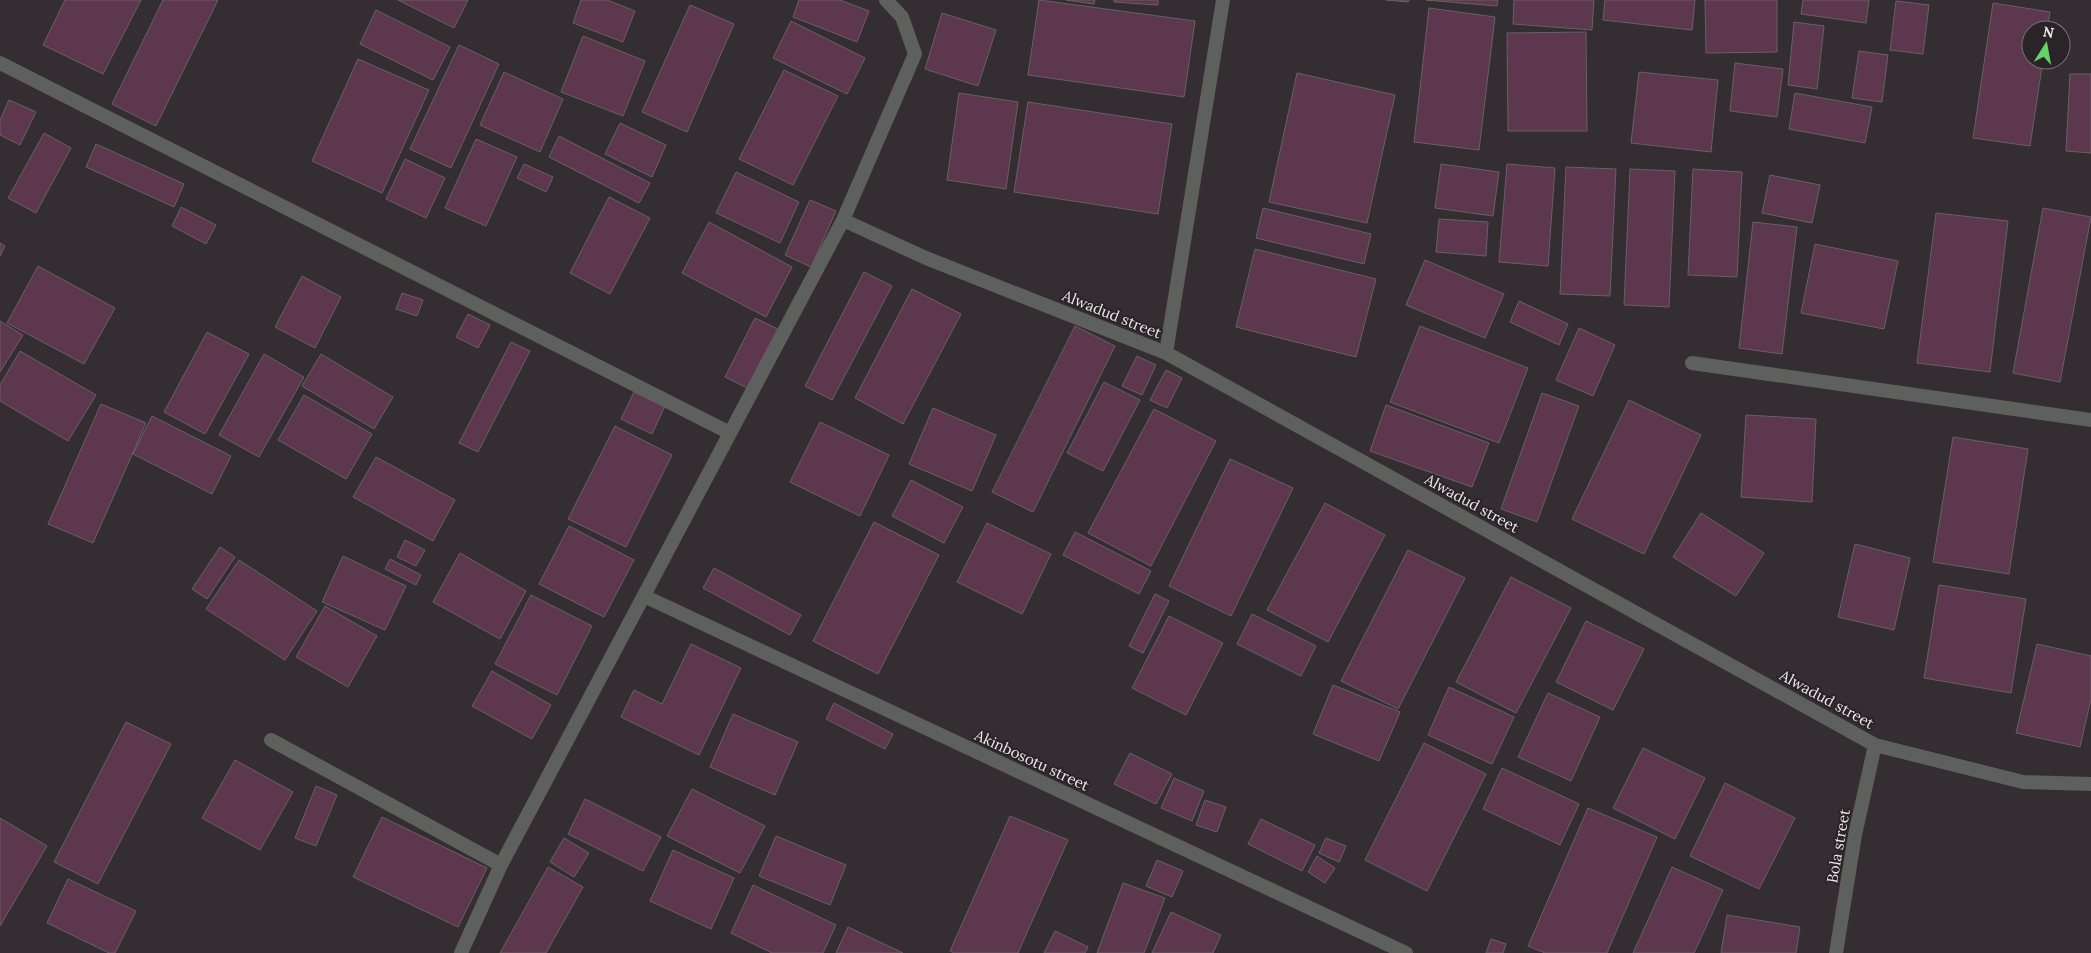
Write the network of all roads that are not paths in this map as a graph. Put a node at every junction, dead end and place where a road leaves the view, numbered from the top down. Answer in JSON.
{"nodes":[{"id":1,"x":886,"y":0,"type":"edge"},
{"id":2,"x":1223,"y":0,"type":"edge"},
{"id":3,"x":0,"y":63,"type":"edge"},
{"id":4,"x":843,"y":220,"type":"junction"},
{"id":5,"x":1166,"y":353,"type":"junction"},
{"id":6,"x":1692,"y":363,"type":"dead end"},
{"id":7,"x":2091,"y":420,"type":"edge"},
{"id":8,"x":730,"y":433,"type":"junction"},
{"id":9,"x":644,"y":596,"type":"junction"},
{"id":10,"x":271,"y":740,"type":"dead end"},
{"id":11,"x":1875,"y":745,"type":"junction"},
{"id":12,"x":2091,"y":784,"type":"edge"},
{"id":13,"x":501,"y":865,"type":"junction"},
{"id":14,"x":461,"y":953,"type":"edge"},
{"id":15,"x":1406,"y":953,"type":"edge"},
{"id":16,"x":1836,"y":953,"type":"edge"}],
"edges":[{"from":1,"to":4,"type":"street"},
{"from":2,"to":5,"type":"street"},
{"from":3,"to":8,"type":"street"},
{"from":4,"to":5,"type":"street","name":"Alwadud street"},
{"from":4,"to":8,"type":"street"},
{"from":5,"to":11,"type":"street","name":"Alwadud street"},
{"from":6,"to":7,"type":"street"},
{"from":8,"to":9,"type":"street"},
{"from":9,"to":13,"type":"street"},
{"from":9,"to":15,"type":"street","name":"Akinbosotu street"},
{"from":10,"to":13,"type":"street"},
{"from":11,"to":12,"type":"street","name":"Alwadud street"},
{"from":11,"to":16,"type":"street","name":"Bola street"},
{"from":13,"to":14,"type":"street"}]}
